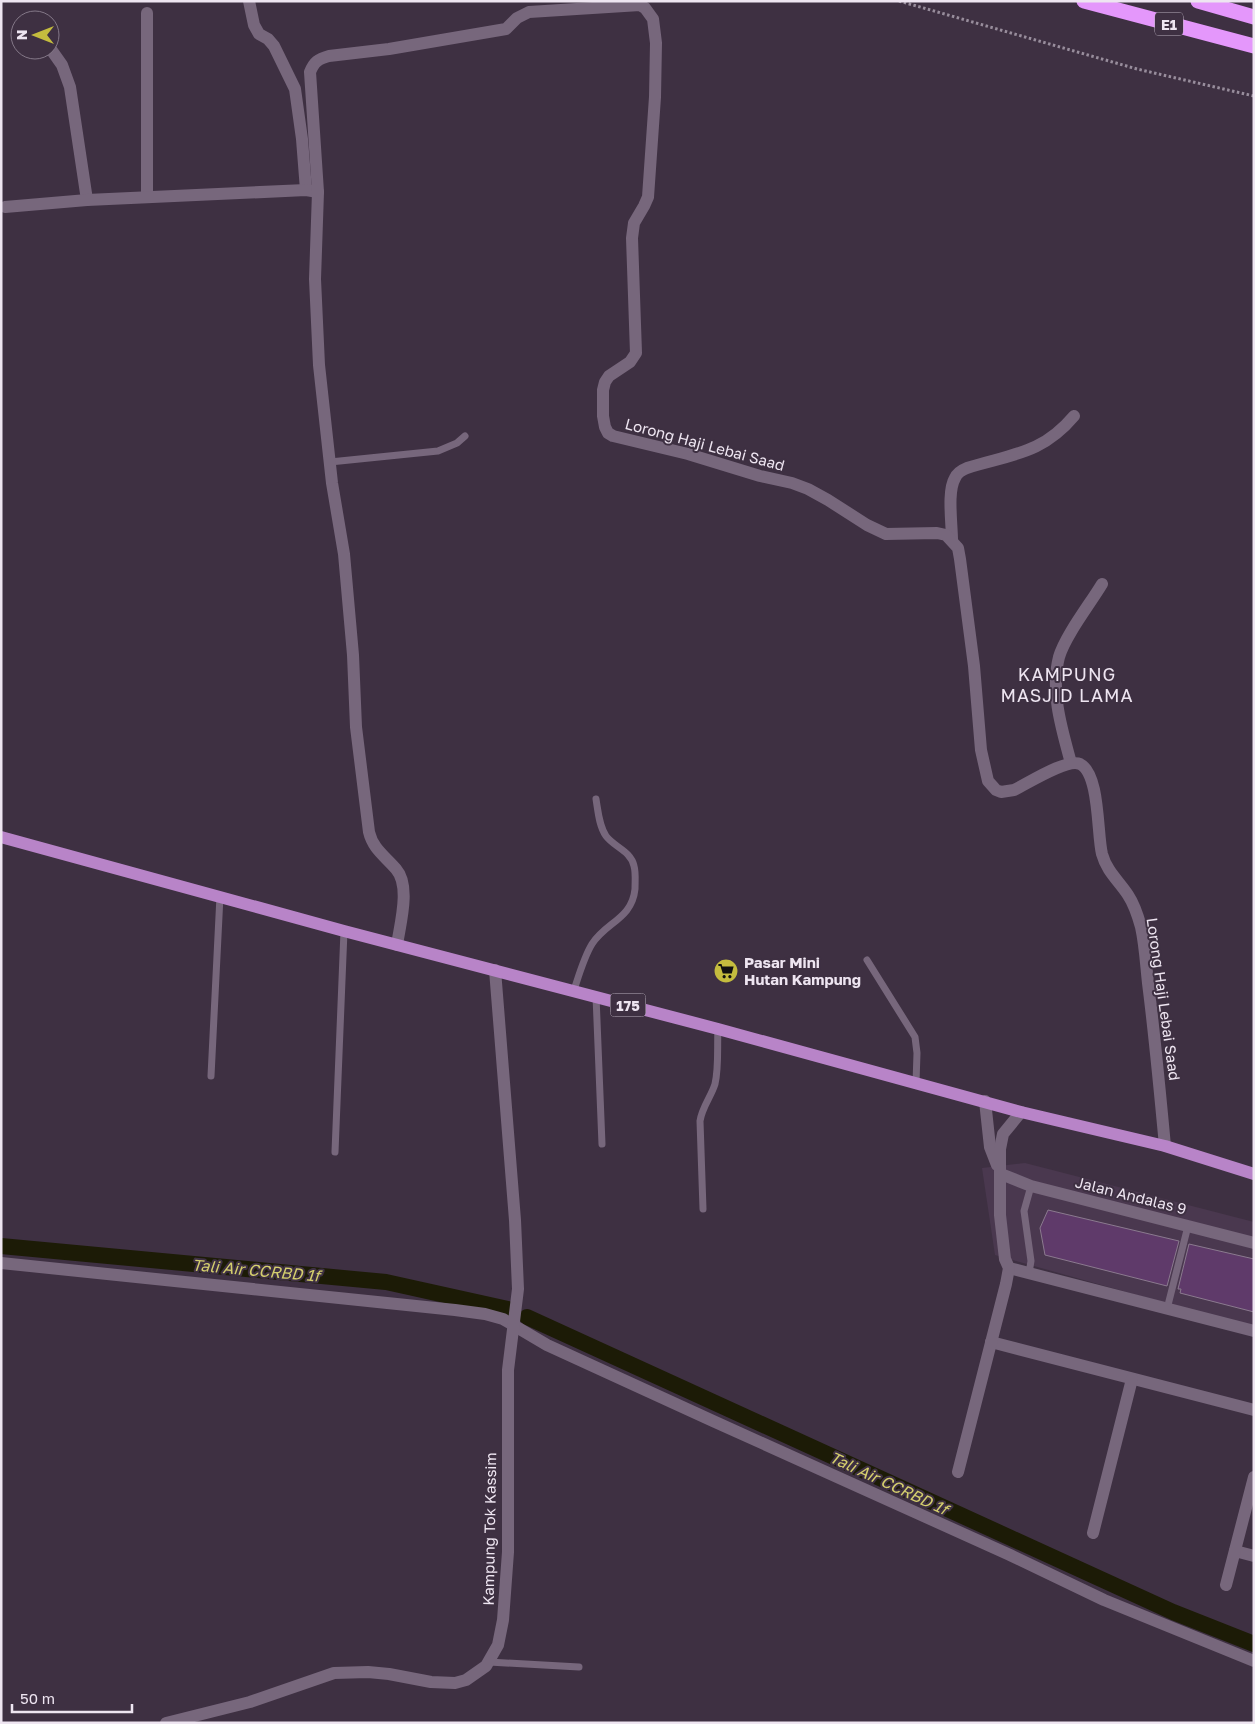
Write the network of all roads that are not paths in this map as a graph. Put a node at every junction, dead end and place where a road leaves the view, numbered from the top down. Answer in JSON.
{"nodes":[{"id":1,"x":249,"y":1,"type":"edge"},
{"id":2,"x":1084,"y":1,"type":"edge"},
{"id":3,"x":1198,"y":1,"type":"edge"},
{"id":4,"x":147,"y":13,"type":"dead end"},
{"id":5,"x":1254,"y":16,"type":"edge"},
{"id":6,"x":1254,"y":46,"type":"edge"},
{"id":7,"x":58,"y":60,"type":"edge"},
{"id":8,"x":312,"y":191,"type":"junction"},
{"id":9,"x":147,"y":197,"type":"junction"},
{"id":10,"x":87,"y":200,"type":"junction"},
{"id":11,"x":5,"y":207,"type":"dead end"},
{"id":12,"x":1074,"y":416,"type":"dead end"},
{"id":13,"x":465,"y":436,"type":"dead end"},
{"id":14,"x":330,"y":462,"type":"junction"},
{"id":15,"x":952,"y":540,"type":"junction"},
{"id":16,"x":1102,"y":584,"type":"dead end"},
{"id":17,"x":1071,"y":763,"type":"junction"},
{"id":18,"x":596,"y":799,"type":"dead end"},
{"id":19,"x":1,"y":837,"type":"edge"},
{"id":20,"x":220,"y":896,"type":"junction"},
{"id":21,"x":344,"y":931,"type":"junction"},
{"id":22,"x":397,"y":944,"type":"junction"},
{"id":23,"x":867,"y":960,"type":"dead end"},
{"id":24,"x":495,"y":970,"type":"junction"},
{"id":25,"x":574,"y":990,"type":"junction"},
{"id":26,"x":596,"y":996,"type":"junction"},
{"id":27,"x":718,"y":1029,"type":"junction"},
{"id":28,"x":211,"y":1076,"type":"dead end"},
{"id":29,"x":916,"y":1083,"type":"junction"},
{"id":30,"x":985,"y":1102,"type":"junction"},
{"id":31,"x":1021,"y":1112,"type":"junction"},
{"id":32,"x":602,"y":1144,"type":"dead end"},
{"id":33,"x":1165,"y":1146,"type":"junction"},
{"id":34,"x":335,"y":1152,"type":"dead end"},
{"id":35,"x":1001,"y":1174,"type":"junction"},
{"id":36,"x":1254,"y":1174,"type":"edge"},
{"id":37,"x":1030,"y":1186,"type":"junction"},
{"id":38,"x":703,"y":1209,"type":"dead end"},
{"id":39,"x":1188,"y":1226,"type":"junction"},
{"id":40,"x":1254,"y":1243,"type":"edge"},
{"id":41,"x":1,"y":1263,"type":"edge"},
{"id":42,"x":1008,"y":1268,"type":"junction"},
{"id":43,"x":1029,"y":1273,"type":"junction"},
{"id":44,"x":1167,"y":1309,"type":"junction"},
{"id":45,"x":514,"y":1326,"type":"junction"},
{"id":46,"x":1254,"y":1331,"type":"edge"},
{"id":47,"x":991,"y":1342,"type":"junction"},
{"id":48,"x":1132,"y":1378,"type":"junction"},
{"id":49,"x":1254,"y":1410,"type":"edge"},
{"id":50,"x":958,"y":1472,"type":"dead end"},
{"id":51,"x":1254,"y":1477,"type":"edge"},
{"id":52,"x":1093,"y":1533,"type":"dead end"},
{"id":53,"x":1235,"y":1551,"type":"junction"},
{"id":54,"x":1254,"y":1556,"type":"edge"},
{"id":55,"x":1226,"y":1585,"type":"dead end"},
{"id":56,"x":1254,"y":1661,"type":"edge"},
{"id":57,"x":489,"y":1662,"type":"junction"},
{"id":58,"x":579,"y":1667,"type":"dead end"},
{"id":59,"x":166,"y":1723,"type":"edge"}],
"edges":[{"from":1,"to":8,"type":"street"},
{"from":2,"to":6,"type":"highway","number":"E1"},
{"from":3,"to":5,"type":"highway","number":"E1"},
{"from":4,"to":9,"type":"street"},
{"from":7,"to":10,"type":"street"},
{"from":8,"to":9,"type":"street"},
{"from":8,"to":14,"type":"street"},
{"from":8,"to":15,"type":"street","name":"Lorong Haji Lebai Saad"},
{"from":9,"to":10,"type":"street"},
{"from":10,"to":11,"type":"street"},
{"from":12,"to":15,"type":"street"},
{"from":13,"to":14,"type":"lane"},
{"from":14,"to":22,"type":"street"},
{"from":15,"to":17,"type":"street"},
{"from":16,"to":17,"type":"street"},
{"from":17,"to":33,"type":"street","name":"Lorong Haji Lebai Saad"},
{"from":18,"to":25,"type":"lane"},
{"from":19,"to":20,"type":"main road","number":"175"},
{"from":20,"to":21,"type":"main road","number":"175"},
{"from":20,"to":28,"type":"lane"},
{"from":21,"to":22,"type":"main road","number":"175"},
{"from":21,"to":34,"type":"lane"},
{"from":22,"to":24,"type":"main road","number":"175"},
{"from":23,"to":29,"type":"lane"},
{"from":24,"to":25,"type":"main road","number":"175"},
{"from":24,"to":45,"type":"street","name":"Kampung Tok Kassim"},
{"from":25,"to":26,"type":"main road","number":"175"},
{"from":26,"to":27,"type":"main road","number":"175"},
{"from":26,"to":32,"type":"lane"},
{"from":27,"to":29,"type":"main road","number":"175"},
{"from":27,"to":38,"type":"lane"},
{"from":29,"to":30,"type":"main road","number":"175"},
{"from":30,"to":31,"type":"main road","number":"175"},
{"from":30,"to":35,"type":"street"},
{"from":31,"to":33,"type":"main road","number":"175"},
{"from":31,"to":35,"type":"street"},
{"from":33,"to":36,"type":"main road","number":"175"},
{"from":35,"to":37,"type":"street","name":"Jalan Andalas 9"},
{"from":35,"to":42,"type":"street"},
{"from":37,"to":39,"type":"street","name":"Jalan Andalas 9"},
{"from":37,"to":43,"type":"lane"},
{"from":39,"to":40,"type":"street","name":"Jalan Andalas 9"},
{"from":39,"to":44,"type":"lane"},
{"from":41,"to":45,"type":"street"},
{"from":42,"to":43,"type":"street"},
{"from":42,"to":47,"type":"street"},
{"from":43,"to":44,"type":"street"},
{"from":44,"to":46,"type":"street"},
{"from":45,"to":56,"type":"street"},
{"from":45,"to":57,"type":"street","name":"Kampung Tok Kassim"},
{"from":47,"to":48,"type":"street"},
{"from":47,"to":50,"type":"street"},
{"from":48,"to":49,"type":"street"},
{"from":48,"to":52,"type":"street"},
{"from":51,"to":53,"type":"street"},
{"from":53,"to":54,"type":"street"},
{"from":53,"to":55,"type":"street"},
{"from":57,"to":58,"type":"lane"},
{"from":57,"to":59,"type":"street","name":"Kampung Tok Kassim"}]}
